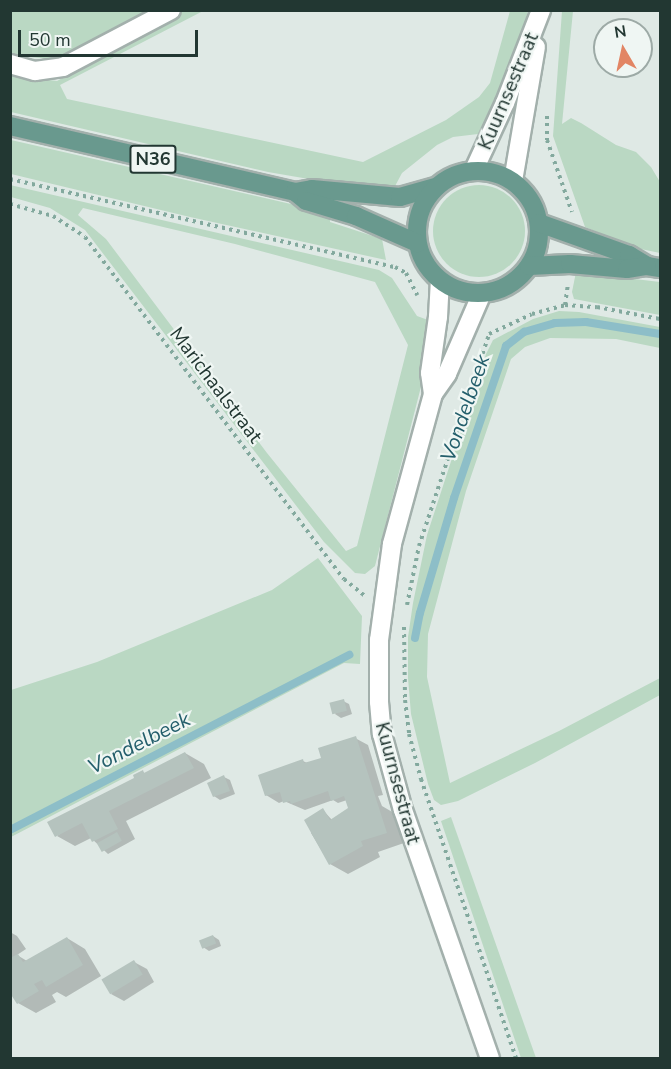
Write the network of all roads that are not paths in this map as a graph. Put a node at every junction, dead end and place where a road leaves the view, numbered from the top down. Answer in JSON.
{"nodes":[{"id":1,"x":171,"y":10,"type":"edge"},
{"id":2,"x":542,"y":10,"type":"edge"},
{"id":3,"x":10,"y":64,"type":"edge"},
{"id":4,"x":10,"y":126,"type":"edge"},
{"id":5,"x":474,"y":170,"type":"junction"},
{"id":6,"x":513,"y":181,"type":"junction"},
{"id":7,"x":435,"y":187,"type":"junction"},
{"id":8,"x":295,"y":192,"type":"junction"},
{"id":9,"x":539,"y":223,"type":"junction"},
{"id":10,"x":417,"y":243,"type":"junction"},
{"id":11,"x":530,"y":266,"type":"junction"},
{"id":12,"x":653,"y":267,"type":"edge"},
{"id":13,"x":440,"y":280,"type":"junction"},
{"id":14,"x":482,"y":293,"type":"junction"},
{"id":15,"x":433,"y":394,"type":"junction"},
{"id":16,"x":490,"y":1059,"type":"edge"}],
"edges":[{"from":1,"to":3,"type":"street"},
{"from":2,"to":5,"type":"street","name":"Kuurnsestraat"},
{"from":2,"to":6,"type":"street","name":"Kuurnsestraat"},
{"from":4,"to":8,"type":"main road","number":"N36"},
{"from":5,"to":6,"type":"main road"},
{"from":5,"to":7,"type":"main road","number":"N36"},
{"from":6,"to":9,"type":"main road"},
{"from":7,"to":8,"type":"main road","number":"N36"},
{"from":7,"to":10,"type":"main road"},
{"from":8,"to":10,"type":"main road","number":"N36"},
{"from":9,"to":11,"type":"main road"},
{"from":9,"to":12,"type":"main road"},
{"from":10,"to":13,"type":"main road"},
{"from":11,"to":12,"type":"main road"},
{"from":11,"to":14,"type":"main road"},
{"from":13,"to":14,"type":"main road"},
{"from":13,"to":15,"type":"street","name":"Kuurnsestraat"},
{"from":14,"to":15,"type":"street","name":"Kuurnsestraat"},
{"from":15,"to":16,"type":"street","name":"Kuurnsestraat"}]}
